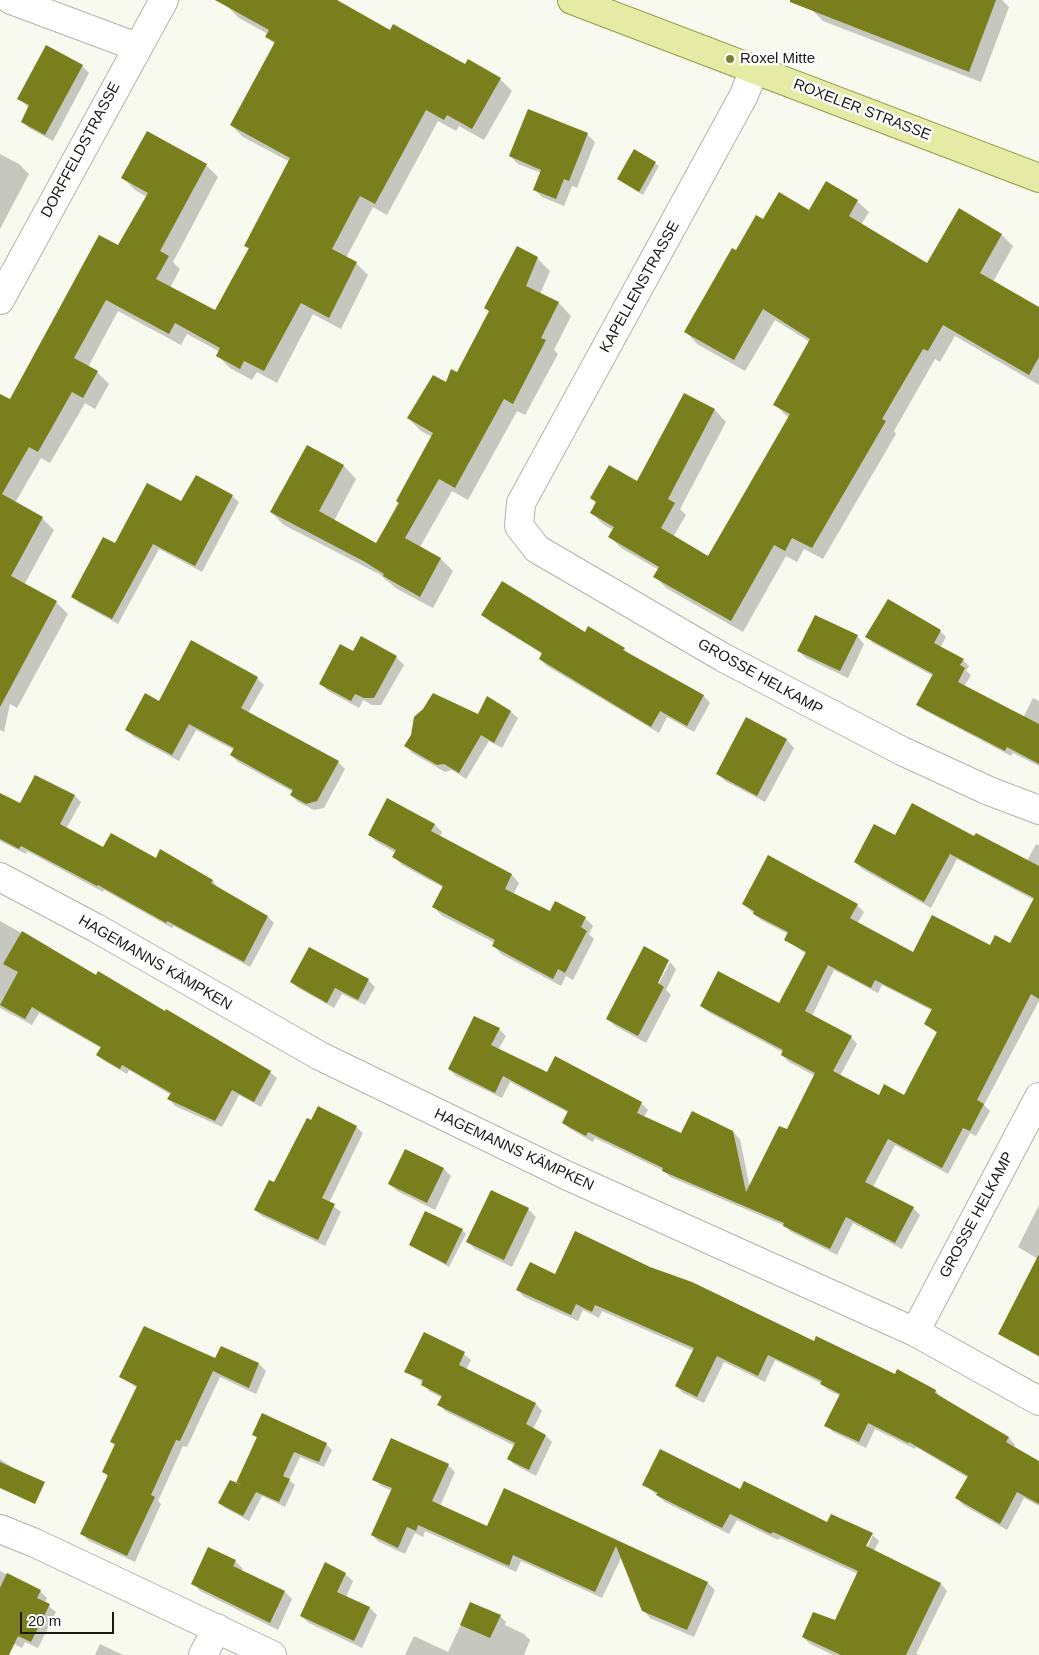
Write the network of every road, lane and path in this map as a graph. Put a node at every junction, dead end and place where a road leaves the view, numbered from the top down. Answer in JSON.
{"nodes":[{"id":1,"x":11,"y":0,"type":"edge"},
{"id":2,"x":164,"y":0,"type":"edge"},
{"id":3,"x":572,"y":0,"type":"edge"},
{"id":4,"x":137,"y":47,"type":"junction"},
{"id":5,"x":754,"y":69,"type":"junction"},
{"id":6,"x":1039,"y":178,"type":"edge"},
{"id":7,"x":0,"y":300,"type":"edge"},
{"id":8,"x":521,"y":503,"type":"joint"},
{"id":9,"x":1039,"y":810,"type":"edge"},
{"id":10,"x":0,"y":877,"type":"edge"},
{"id":11,"x":1039,"y":1097,"type":"edge"},
{"id":12,"x":915,"y":1332,"type":"junction"},
{"id":13,"x":1039,"y":1401,"type":"edge"},
{"id":14,"x":0,"y":1529,"type":"edge"},
{"id":15,"x":217,"y":1628,"type":"junction"},
{"id":16,"x":204,"y":1655,"type":"edge"},
{"id":17,"x":272,"y":1655,"type":"edge"}],
"edges":[{"from":1,"to":4,"type":"street"},
{"from":2,"to":4,"type":"street","name":"DORFFELDSTRASSE"},
{"from":3,"to":5,"type":"main road","name":"ROXELER STRASSE"},
{"from":4,"to":7,"type":"street","name":"DORFFELDSTRASSE"},
{"from":5,"to":6,"type":"main road","name":"ROXELER STRASSE"},
{"from":5,"to":8,"type":"street","name":"KAPELLENSTRASSE"},
{"from":8,"to":9,"type":"street","name":"GROSSE HELKAMP"},
{"from":10,"to":12,"type":"street","name":"HAGEMANNS KÄMPKEN"},
{"from":11,"to":12,"type":"street","name":"GROSSE HELKAMP"},
{"from":12,"to":13,"type":"street","name":"HAGEMANNS KÄMPKEN"},
{"from":14,"to":15,"type":"street"},
{"from":15,"to":16,"type":"street"},
{"from":15,"to":17,"type":"street"}]}
